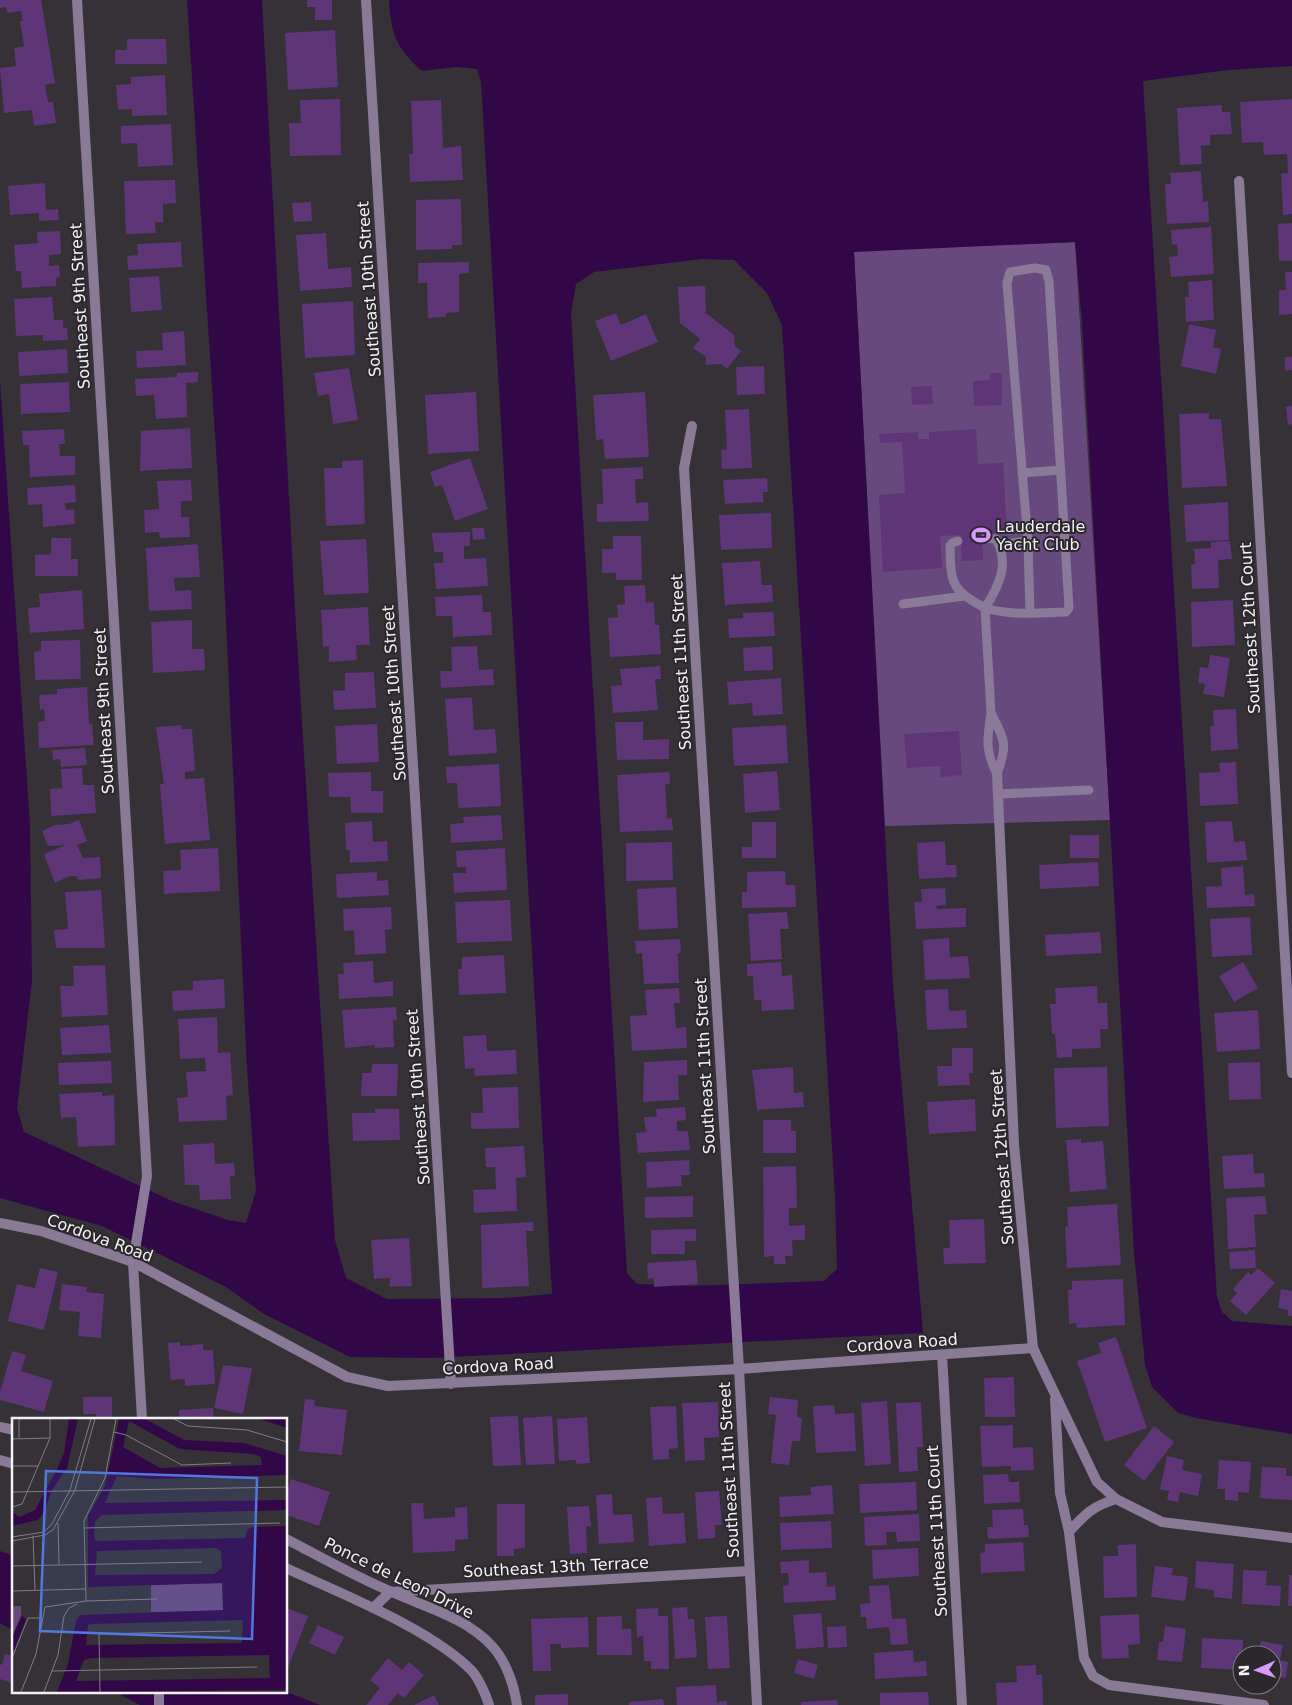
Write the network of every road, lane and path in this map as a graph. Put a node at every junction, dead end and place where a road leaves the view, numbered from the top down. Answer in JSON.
{"nodes":[{"id":1,"x":77,"y":0,"type":"edge"},
{"id":2,"x":366,"y":0,"type":"edge"},
{"id":3,"x":1239,"y":181,"type":"dead end"},
{"id":4,"x":692,"y":426,"type":"dead end"},
{"id":5,"x":1061,"y":470,"type":"junction"},
{"id":6,"x":1022,"y":473,"type":"junction"},
{"id":7,"x":985,"y":538,"type":"dead end"},
{"id":8,"x":958,"y":541,"type":"dead end"},
{"id":9,"x":1028,"y":541,"type":"junction"},
{"id":10,"x":1000,"y":545,"type":"junction"},
{"id":11,"x":964,"y":596,"type":"junction"},
{"id":12,"x":903,"y":604,"type":"dead end"},
{"id":13,"x":985,"y":608,"type":"junction"},
{"id":14,"x":1030,"y":613,"type":"junction"},
{"id":15,"x":991,"y":713,"type":"junction"},
{"id":16,"x":997,"y":774,"type":"junction"},
{"id":17,"x":1089,"y":790,"type":"dead end"},
{"id":18,"x":998,"y":794,"type":"junction"},
{"id":19,"x":1292,"y":1073,"type":"edge"},
{"id":20,"x":0,"y":1223,"type":"edge"},
{"id":21,"x":133,"y":1262,"type":"junction"},
{"id":22,"x":1033,"y":1348,"type":"junction"},
{"id":23,"x":942,"y":1355,"type":"junction"},
{"id":24,"x":739,"y":1369,"type":"junction"},
{"id":25,"x":450,"y":1384,"type":"junction"},
{"id":26,"x":1054,"y":1393,"type":"junction"},
{"id":27,"x":142,"y":1418,"type":"edge"},
{"id":28,"x":1116,"y":1500,"type":"junction"},
{"id":29,"x":1069,"y":1532,"type":"junction"},
{"id":30,"x":1292,"y":1538,"type":"edge"},
{"id":31,"x":288,"y":1540,"type":"edge"},
{"id":32,"x":288,"y":1569,"type":"edge"},
{"id":33,"x":748,"y":1571,"type":"junction"},
{"id":34,"x":390,"y":1592,"type":"junction"},
{"id":35,"x":373,"y":1608,"type":"junction"},
{"id":36,"x":158,"y":1692,"type":"edge"},
{"id":37,"x":1184,"y":1700,"type":"edge"},
{"id":38,"x":159,"y":1705,"type":"edge"},
{"id":39,"x":489,"y":1705,"type":"edge"},
{"id":40,"x":517,"y":1705,"type":"edge"},
{"id":41,"x":757,"y":1705,"type":"edge"},
{"id":42,"x":962,"y":1705,"type":"edge"},
{"id":43,"x":1264,"y":1705,"type":"edge"}],
"edges":[{"from":1,"to":21,"type":"street","name":"Southeast 9th Street"},
{"from":2,"to":25,"type":"street","name":"Southeast 10th Street"},
{"from":3,"to":19,"type":"street","name":"Southeast 12th Court"},
{"from":4,"to":24,"type":"street","name":"Southeast 11th Street"},
{"from":5,"to":6,"type":"lane"},
{"from":5,"to":6,"type":"lane"},
{"from":5,"to":14,"type":"lane"},
{"from":6,"to":9,"type":"lane"},
{"from":7,"to":10,"type":"lane"},
{"from":8,"to":11,"type":"lane"},
{"from":9,"to":10,"type":"lane"},
{"from":9,"to":14,"type":"lane"},
{"from":10,"to":13,"type":"lane"},
{"from":11,"to":12,"type":"lane"},
{"from":11,"to":13,"type":"lane"},
{"from":13,"to":14,"type":"lane"},
{"from":13,"to":15,"type":"lane"},
{"from":15,"to":16,"type":"lane"},
{"from":15,"to":16,"type":"lane"},
{"from":16,"to":18,"type":"street","name":"Southeast 12th Street"},
{"from":17,"to":18,"type":"lane"},
{"from":18,"to":22,"type":"street","name":"Southeast 12th Street"},
{"from":20,"to":21,"type":"street","name":"Cordova Road"},
{"from":21,"to":25,"type":"street","name":"Cordova Road"},
{"from":21,"to":27,"type":"street","name":"Southeast 9th Street"},
{"from":22,"to":23,"type":"street","name":"Cordova Road"},
{"from":22,"to":26,"type":"street","name":"Southeast 12th Street"},
{"from":23,"to":24,"type":"street","name":"Cordova Road"},
{"from":23,"to":42,"type":"street","name":"Southeast 11th Court"},
{"from":24,"to":25,"type":"street","name":"Cordova Road"},
{"from":24,"to":33,"type":"street","name":"Southeast 11th Street"},
{"from":26,"to":28,"type":"street"},
{"from":26,"to":29,"type":"street","name":"Southeast 12th Street"},
{"from":28,"to":29,"type":"street"},
{"from":28,"to":30,"type":"street"},
{"from":29,"to":37,"type":"street","name":"Southeast 12th Street"},
{"from":31,"to":34,"type":"street","name":"Ponce de Leon Drive"},
{"from":32,"to":35,"type":"street"},
{"from":33,"to":34,"type":"street","name":"Southeast 13th Terrace"},
{"from":33,"to":41,"type":"street","name":"Southeast 11th Street"},
{"from":34,"to":35,"type":"street"},
{"from":34,"to":40,"type":"street","name":"Ponce de Leon Drive"},
{"from":35,"to":39,"type":"street"},
{"from":36,"to":38,"type":"street"},
{"from":37,"to":43,"type":"street"}]}
